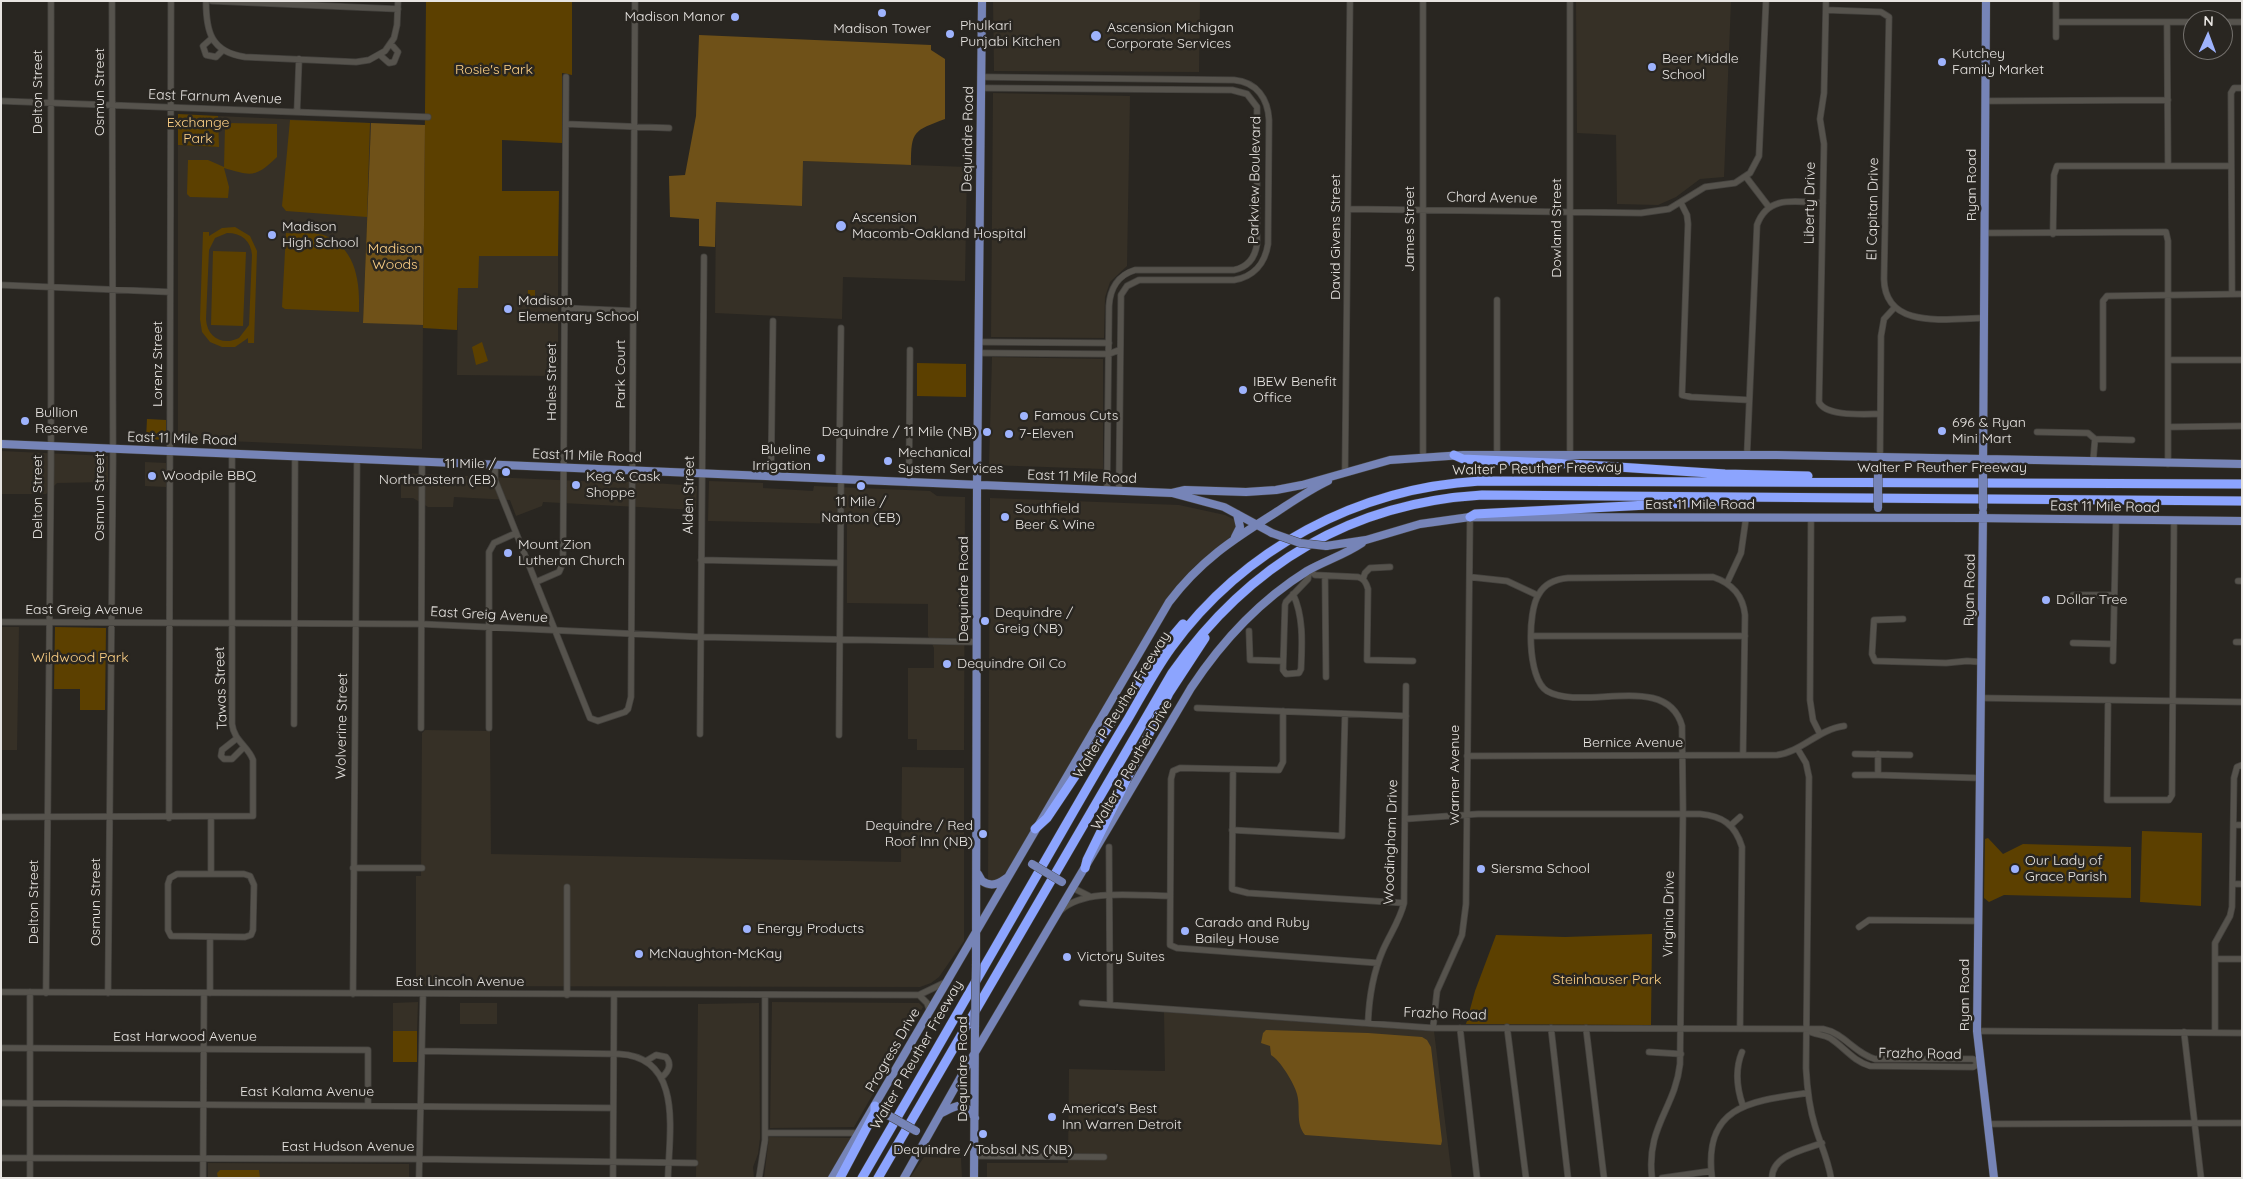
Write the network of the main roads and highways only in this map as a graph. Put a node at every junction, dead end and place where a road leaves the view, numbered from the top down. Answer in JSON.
{"nodes":[{"id":1,"x":982,"y":1,"type":"edge"},
{"id":2,"x":1986,"y":1,"type":"edge"},
{"id":3,"x":1,"y":444,"type":"edge"},
{"id":4,"x":1454,"y":456,"type":"junction"},
{"id":5,"x":1879,"y":458,"type":"junction"},
{"id":6,"x":1984,"y":460,"type":"junction"},
{"id":7,"x":2242,"y":464,"type":"edge"},
{"id":8,"x":1345,"y":472,"type":"junction"},
{"id":9,"x":1868,"y":482,"type":"junction"},
{"id":10,"x":2242,"y":484,"type":"edge"},
{"id":11,"x":977,"y":486,"type":"junction"},
{"id":12,"x":1172,"y":493,"type":"junction"},
{"id":13,"x":1808,"y":497,"type":"junction"},
{"id":14,"x":2242,"y":501,"type":"edge"},
{"id":15,"x":1237,"y":514,"type":"junction"},
{"id":16,"x":1271,"y":515,"type":"junction"},
{"id":17,"x":1470,"y":517,"type":"junction"},
{"id":18,"x":1887,"y":518,"type":"junction"},
{"id":19,"x":1983,"y":518,"type":"junction"},
{"id":20,"x":2242,"y":521,"type":"edge"},
{"id":21,"x":1256,"y":524,"type":"junction"},
{"id":22,"x":1272,"y":533,"type":"junction"},
{"id":23,"x":1234,"y":538,"type":"junction"},
{"id":24,"x":1366,"y":540,"type":"junction"},
{"id":25,"x":1232,"y":601,"type":"junction"},
{"id":26,"x":1202,"y":610,"type":"junction"},
{"id":27,"x":1036,"y":829,"type":"junction"},
{"id":28,"x":1020,"y":858,"type":"junction"},
{"id":29,"x":976,"y":867,"type":"junction"},
{"id":30,"x":1085,"y":868,"type":"junction"},
{"id":31,"x":1009,"y":876,"type":"junction"},
{"id":32,"x":1073,"y":888,"type":"junction"},
{"id":33,"x":976,"y":934,"type":"junction"},
{"id":34,"x":975,"y":1054,"type":"junction"},
{"id":35,"x":883,"y":1093,"type":"junction"},
{"id":36,"x":875,"y":1106,"type":"junction"},
{"id":37,"x":939,"y":1114,"type":"junction"},
{"id":38,"x":975,"y":1118,"type":"junction"},
{"id":39,"x":927,"y":1138,"type":"junction"},
{"id":40,"x":832,"y":1178,"type":"edge"},
{"id":41,"x":840,"y":1178,"type":"edge"},
{"id":42,"x":862,"y":1178,"type":"edge"},
{"id":43,"x":878,"y":1178,"type":"edge"},
{"id":44,"x":904,"y":1178,"type":"edge"},
{"id":45,"x":974,"y":1178,"type":"edge"},
{"id":46,"x":1994,"y":1178,"type":"edge"}],
"edges":[{"from":1,"to":11,"type":"main road","name":"Dequindre Road"},
{"from":2,"to":6,"type":"main road","name":"Ryan Road"},
{"from":3,"to":11,"type":"main road","name":"East 11 Mile Road"},
{"from":4,"to":5,"type":"main road","name":"East 11 Mile Road"},
{"from":4,"to":8,"type":"main road","name":"East 11 Mile Road"},
{"from":4,"to":9,"type":"highway"},
{"from":5,"to":6,"type":"main road","name":"East 11 Mile Road"},
{"from":5,"to":18,"type":"main road","bridge":true},
{"from":6,"to":7,"type":"main road","name":"East 11 Mile Road"},
{"from":6,"to":19,"type":"main road","name":"Ryan Road","bridge":true},
{"from":8,"to":12,"type":"main road","name":"East 11 Mile Road"},
{"from":8,"to":16,"type":"main road"},
{"from":9,"to":10,"type":"highway","name":"Walter P Reuther Freeway"},
{"from":9,"to":26,"type":"highway","name":"Walter P Reuther Freeway"},
{"from":11,"to":12,"type":"main road","name":"East 11 Mile Road"},
{"from":11,"to":29,"type":"main road","name":"Dequindre Road"},
{"from":12,"to":15,"type":"main road","name":"East 11 Mile Road"},
{"from":13,"to":14,"type":"highway","name":"Walter P Reuther Freeway"},
{"from":13,"to":17,"type":"highway"},
{"from":13,"to":25,"type":"highway","name":"Walter P Reuther Freeway"},
{"from":15,"to":21,"type":"main road","name":"East 11 Mile Road"},
{"from":15,"to":23,"type":"main road"},
{"from":16,"to":21,"type":"main road"},
{"from":16,"to":22,"type":"main road"},
{"from":17,"to":18,"type":"main road","name":"East 11 Mile Road"},
{"from":17,"to":24,"type":"main road","name":"East 11 Mile Road"},
{"from":18,"to":19,"type":"main road","name":"East 11 Mile Road"},
{"from":19,"to":20,"type":"main road","name":"East 11 Mile Road"},
{"from":19,"to":46,"type":"main road","name":"Ryan Road"},
{"from":21,"to":22,"type":"main road","name":"East 11 Mile Road"},
{"from":21,"to":23,"type":"main road"},
{"from":22,"to":24,"type":"main road","name":"East 11 Mile Road","bridge":true},
{"from":23,"to":27,"type":"main road"},
{"from":24,"to":30,"type":"main road","name":"Walter P Reuther Drive"},
{"from":25,"to":30,"type":"highway"},
{"from":25,"to":43,"type":"highway","name":"Walter P Reuther Freeway"},
{"from":26,"to":27,"type":"highway"},
{"from":26,"to":42,"type":"highway","name":"Walter P Reuther Freeway"},
{"from":27,"to":28,"type":"main road"},
{"from":28,"to":31,"type":"main road"},
{"from":28,"to":32,"type":"main road","bridge":true},
{"from":29,"to":31,"type":"main road"},
{"from":29,"to":33,"type":"main road","name":"Dequindre Road"},
{"from":30,"to":32,"type":"main road","name":"Walter P Reuther Drive"},
{"from":31,"to":33,"type":"main road"},
{"from":32,"to":34,"type":"main road","name":"Walter P Reuther Drive"},
{"from":33,"to":34,"type":"main road","name":"Dequindre Road","bridge":true},
{"from":33,"to":35,"type":"main road","name":"Progress Drive"},
{"from":34,"to":37,"type":"main road","name":"Walter P Reuther Drive"},
{"from":34,"to":38,"type":"main road","name":"Dequindre Road"},
{"from":35,"to":36,"type":"main road","name":"Progress Drive"},
{"from":35,"to":39,"type":"main road","bridge":true},
{"from":36,"to":40,"type":"main road","name":"Progress Drive"},
{"from":36,"to":41,"type":"highway"},
{"from":37,"to":38,"type":"main road"},
{"from":37,"to":39,"type":"main road","name":"Walter P Reuther Drive"},
{"from":38,"to":45,"type":"main road","name":"Dequindre Road"},
{"from":39,"to":44,"type":"main road","name":"Walter P Reuther Drive"}]}
